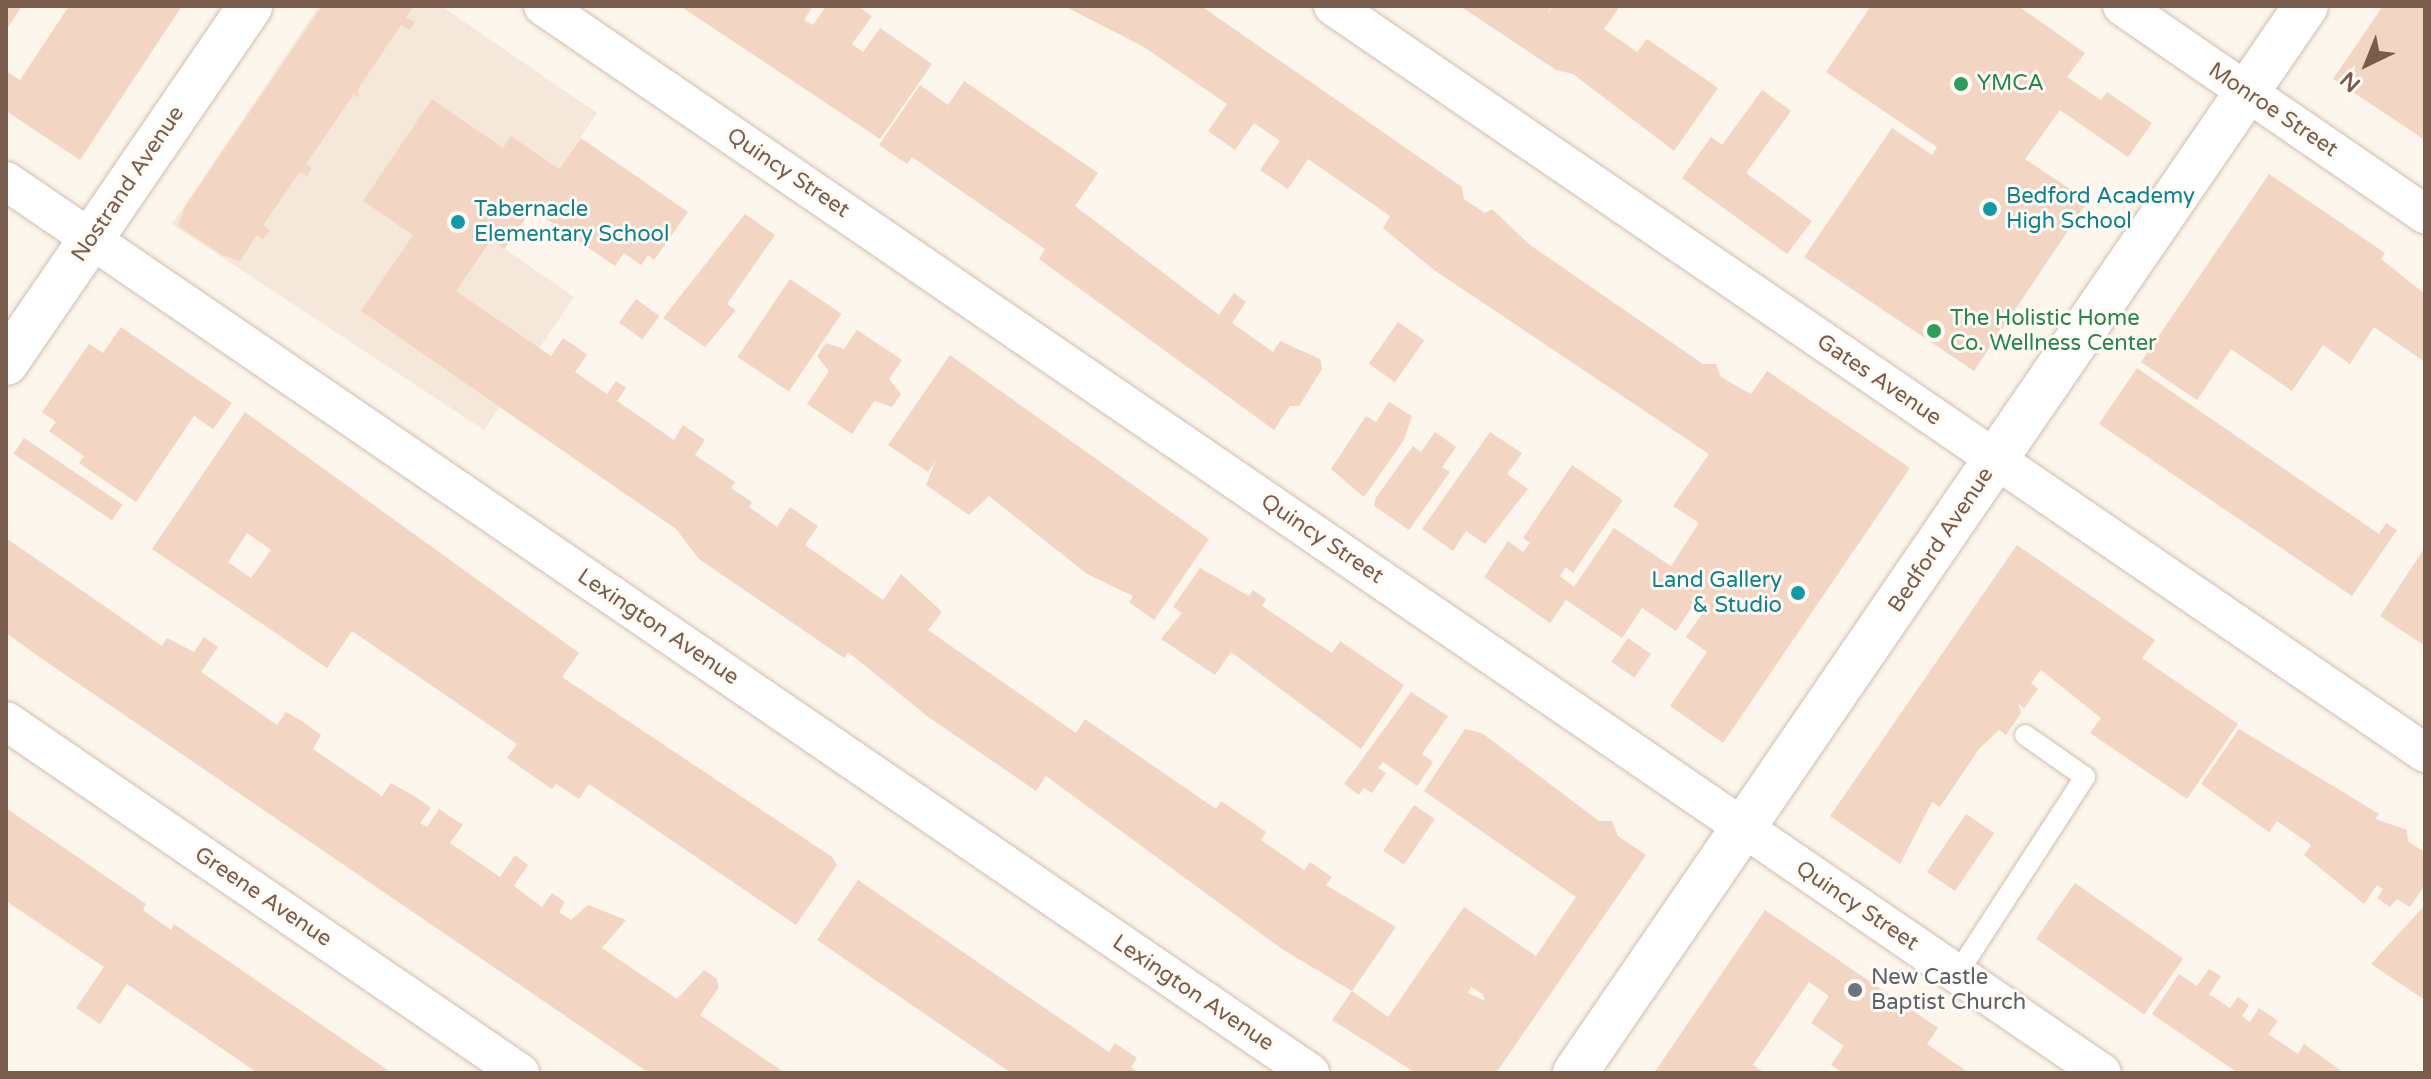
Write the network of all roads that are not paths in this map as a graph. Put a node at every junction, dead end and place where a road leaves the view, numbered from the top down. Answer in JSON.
{"nodes":[{"id":1,"x":250,"y":6,"type":"edge"},
{"id":2,"x":543,"y":6,"type":"edge"},
{"id":3,"x":1333,"y":6,"type":"edge"},
{"id":4,"x":2122,"y":6,"type":"edge"},
{"id":5,"x":2306,"y":6,"type":"edge"},
{"id":6,"x":2247,"y":91,"type":"junction"},
{"id":7,"x":6,"y":181,"type":"edge"},
{"id":8,"x":2425,"y":214,"type":"edge"},
{"id":9,"x":90,"y":239,"type":"junction"},
{"id":10,"x":6,"y":363,"type":"edge"},
{"id":11,"x":1995,"y":460,"type":"junction"},
{"id":12,"x":6,"y":721,"type":"edge"},
{"id":13,"x":2025,"y":735,"type":"dead end"},
{"id":14,"x":2425,"y":753,"type":"edge"},
{"id":15,"x":1743,"y":828,"type":"junction"},
{"id":16,"x":1957,"y":974,"type":"junction"},
{"id":17,"x":520,"y":1073,"type":"edge"},
{"id":18,"x":1310,"y":1073,"type":"edge"},
{"id":19,"x":1575,"y":1073,"type":"edge"},
{"id":20,"x":2102,"y":1073,"type":"edge"}],
"edges":[{"from":1,"to":9,"type":"main road","name":"Nostrand Avenue"},
{"from":2,"to":15,"type":"street","name":"Quincy Street"},
{"from":3,"to":11,"type":"street","name":"Gates Avenue"},
{"from":4,"to":6,"type":"street","name":"Monroe Street"},
{"from":5,"to":6,"type":"main road","name":"Bedford Avenue"},
{"from":6,"to":8,"type":"street","name":"Monroe Street"},
{"from":6,"to":11,"type":"main road","name":"Bedford Avenue"},
{"from":7,"to":9,"type":"street","name":"Lexington Avenue"},
{"from":9,"to":10,"type":"main road","name":"Nostrand Avenue"},
{"from":9,"to":18,"type":"street","name":"Lexington Avenue"},
{"from":11,"to":14,"type":"street","name":"Gates Avenue"},
{"from":11,"to":15,"type":"main road","name":"Bedford Avenue"},
{"from":12,"to":17,"type":"street","name":"Greene Avenue"},
{"from":13,"to":16,"type":"lane"},
{"from":15,"to":16,"type":"street","name":"Quincy Street"},
{"from":15,"to":19,"type":"main road","name":"Bedford Avenue"},
{"from":16,"to":20,"type":"street","name":"Quincy Street"}]}
